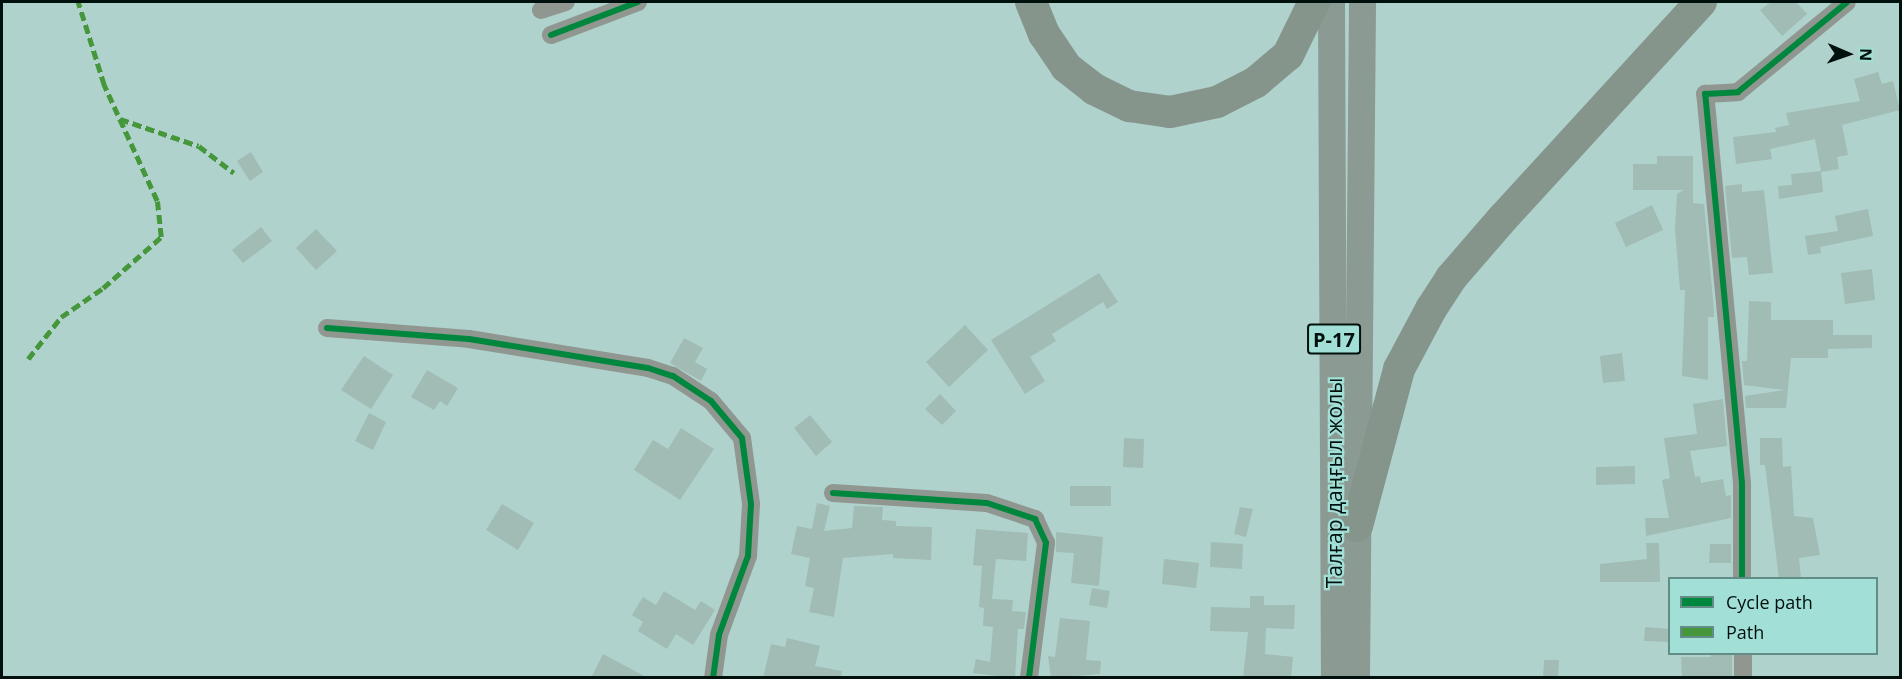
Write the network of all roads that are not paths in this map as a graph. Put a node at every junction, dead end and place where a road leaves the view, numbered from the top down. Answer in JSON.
{"nodes":[{"id":1,"x":566,"y":2,"type":"edge"},
{"id":2,"x":638,"y":2,"type":"edge"},
{"id":3,"x":1031,"y":2,"type":"edge"},
{"id":4,"x":1314,"y":2,"type":"edge"},
{"id":5,"x":1331,"y":2,"type":"edge"},
{"id":6,"x":1362,"y":2,"type":"edge"},
{"id":7,"x":1701,"y":2,"type":"edge"},
{"id":8,"x":1847,"y":2,"type":"edge"},
{"id":9,"x":541,"y":10,"type":"dead end"},
{"id":10,"x":551,"y":34,"type":"dead end"},
{"id":11,"x":327,"y":328,"type":"dead end"},
{"id":12,"x":833,"y":493,"type":"dead end"},
{"id":13,"x":1357,"y":526,"type":"junction"},
{"id":14,"x":1742,"y":577,"type":"edge"},
{"id":15,"x":1743,"y":655,"type":"edge"},
{"id":16,"x":713,"y":678,"type":"edge"},
{"id":17,"x":1029,"y":678,"type":"edge"},
{"id":18,"x":1334,"y":678,"type":"edge"},
{"id":19,"x":1356,"y":678,"type":"edge"},
{"id":20,"x":1743,"y":678,"type":"edge"}],
"edges":[{"from":1,"to":9,"type":"street"},
{"from":2,"to":10,"type":"street"},
{"from":3,"to":4,"type":"highway"},
{"from":5,"to":18,"type":"main road","name":"Талғар даңғыл жолы","number":"P-17"},
{"from":6,"to":13,"type":"main road","name":"Талғар даңғыл жолы","number":"P-17"},
{"from":7,"to":13,"type":"highway"},
{"from":8,"to":14,"type":"street"},
{"from":11,"to":16,"type":"street"},
{"from":12,"to":17,"type":"street"},
{"from":13,"to":19,"type":"main road","name":"Талғар даңғыл жолы"},
{"from":15,"to":20,"type":"street"}]}
